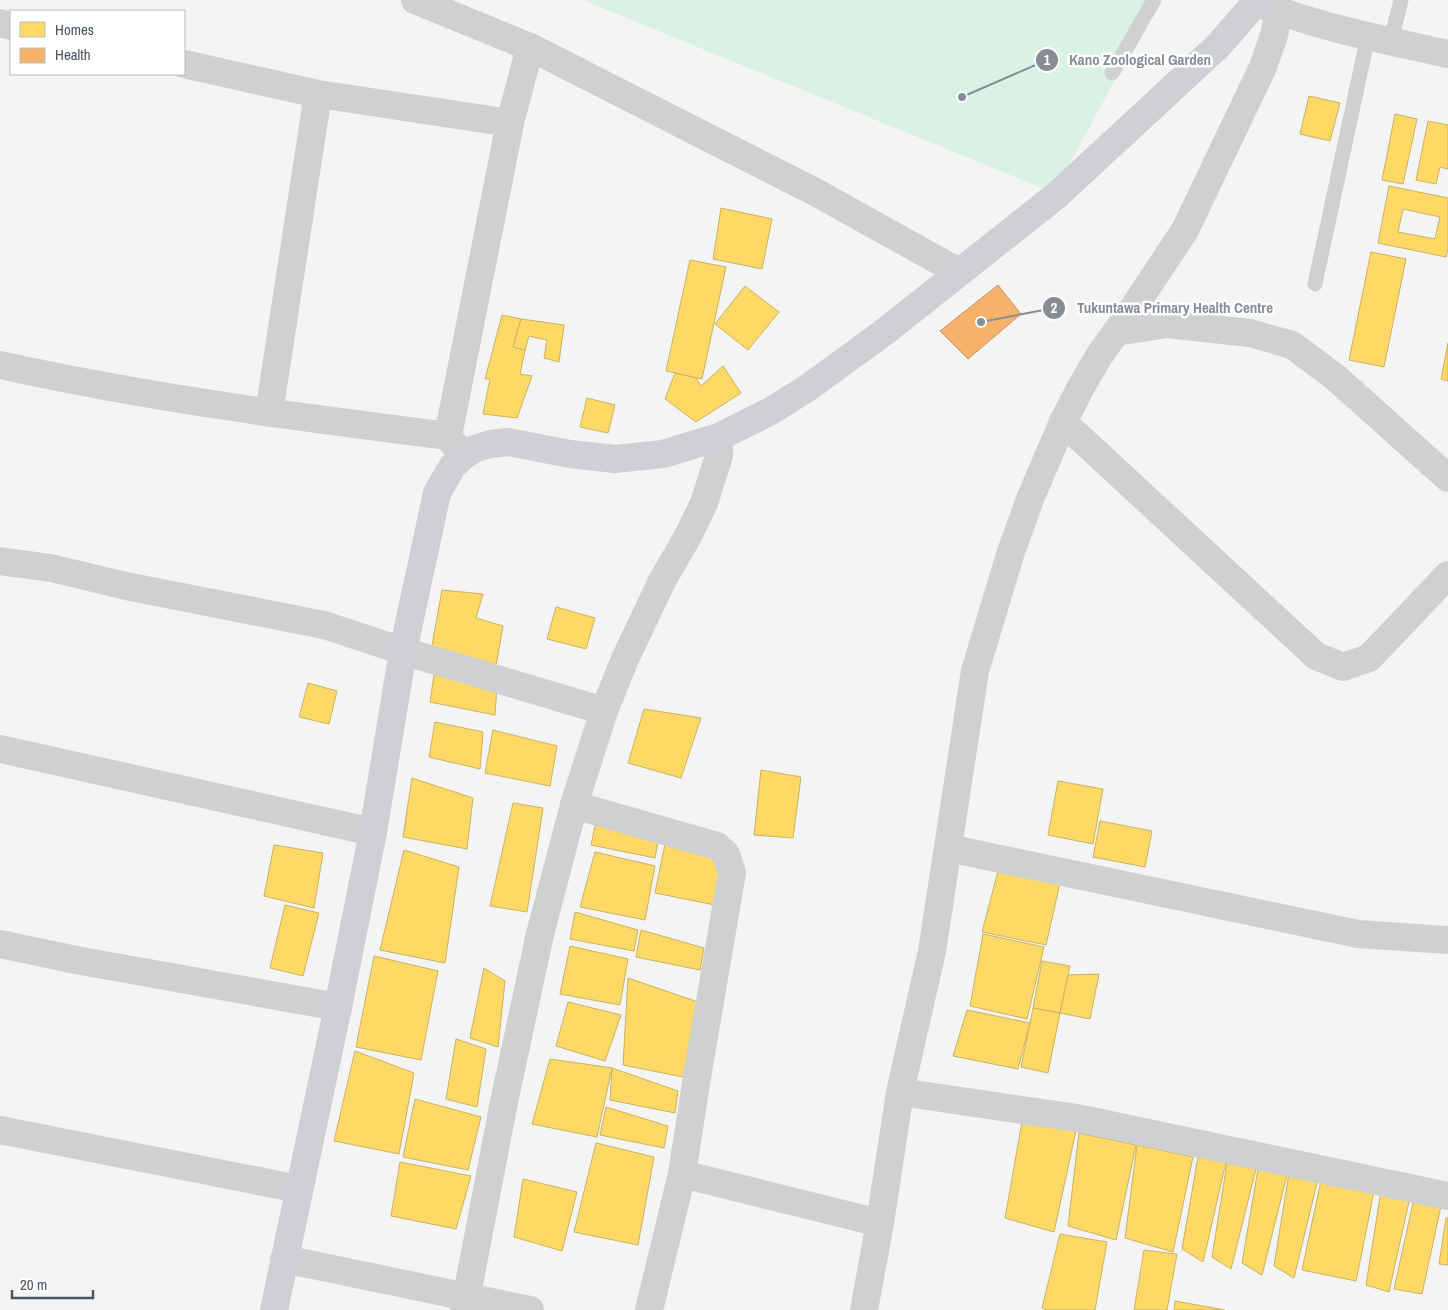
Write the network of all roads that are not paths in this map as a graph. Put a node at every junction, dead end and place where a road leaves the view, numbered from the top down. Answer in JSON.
{"nodes":[{"id":1,"x":415,"y":0,"type":"edge"},
{"id":2,"x":1154,"y":0,"type":"edge"},
{"id":3,"x":1401,"y":0,"type":"edge"},
{"id":4,"x":1264,"y":4,"type":"edge"},
{"id":5,"x":1380,"y":39,"type":"junction"},
{"id":6,"x":530,"y":47,"type":"junction"},
{"id":7,"x":1448,"y":54,"type":"edge"},
{"id":8,"x":185,"y":64,"type":"edge"},
{"id":9,"x":1112,"y":73,"type":"dead end"},
{"id":10,"x":318,"y":94,"type":"junction"},
{"id":11,"x":510,"y":123,"type":"junction"},
{"id":12,"x":959,"y":272,"type":"junction"},
{"id":13,"x":1315,"y":284,"type":"dead end"},
{"id":14,"x":1116,"y":332,"type":"junction"},
{"id":15,"x":0,"y":364,"type":"edge"},
{"id":16,"x":269,"y":414,"type":"junction"},
{"id":17,"x":1063,"y":422,"type":"junction"},
{"id":18,"x":719,"y":436,"type":"junction"},
{"id":19,"x":455,"y":446,"type":"junction"},
{"id":20,"x":1448,"y":478,"type":"edge"},
{"id":21,"x":0,"y":561,"type":"edge"},
{"id":22,"x":1448,"y":575,"type":"edge"},
{"id":23,"x":403,"y":651,"type":"junction"},
{"id":24,"x":604,"y":711,"type":"junction"},
{"id":25,"x":0,"y":749,"type":"edge"},
{"id":26,"x":574,"y":805,"type":"junction"},
{"id":27,"x":373,"y":832,"type":"junction"},
{"id":28,"x":948,"y":848,"type":"junction"},
{"id":29,"x":1448,"y":940,"type":"edge"},
{"id":30,"x":0,"y":944,"type":"edge"},
{"id":31,"x":338,"y":1007,"type":"junction"},
{"id":32,"x":900,"y":1092,"type":"junction"},
{"id":33,"x":0,"y":1130,"type":"edge"},
{"id":34,"x":682,"y":1174,"type":"junction"},
{"id":35,"x":299,"y":1189,"type":"junction"},
{"id":36,"x":1448,"y":1196,"type":"edge"},
{"id":37,"x":880,"y":1223,"type":"junction"},
{"id":38,"x":284,"y":1259,"type":"junction"},
{"id":39,"x":466,"y":1304,"type":"edge"},
{"id":40,"x":274,"y":1310,"type":"edge"},
{"id":41,"x":530,"y":1310,"type":"edge"},
{"id":42,"x":649,"y":1310,"type":"edge"},
{"id":43,"x":864,"y":1310,"type":"edge"}],
"edges":[{"from":1,"to":6,"type":"street"},
{"from":2,"to":9,"type":"lane"},
{"from":3,"to":5,"type":"lane"},
{"from":4,"to":5,"type":"street"},
{"from":4,"to":12,"type":"main road"},
{"from":4,"to":14,"type":"street"},
{"from":5,"to":7,"type":"street"},
{"from":5,"to":13,"type":"lane"},
{"from":6,"to":11,"type":"street"},
{"from":6,"to":12,"type":"street"},
{"from":8,"to":10,"type":"street"},
{"from":10,"to":11,"type":"street"},
{"from":10,"to":16,"type":"street"},
{"from":11,"to":19,"type":"street"},
{"from":12,"to":18,"type":"main road"},
{"from":14,"to":17,"type":"street"},
{"from":14,"to":20,"type":"street"},
{"from":15,"to":16,"type":"street"},
{"from":16,"to":19,"type":"street"},
{"from":17,"to":22,"type":"street"},
{"from":17,"to":28,"type":"street"},
{"from":18,"to":19,"type":"main road"},
{"from":18,"to":24,"type":"street"},
{"from":19,"to":23,"type":"main road"},
{"from":21,"to":23,"type":"street"},
{"from":23,"to":24,"type":"street"},
{"from":23,"to":27,"type":"main road"},
{"from":24,"to":26,"type":"street"},
{"from":25,"to":27,"type":"street"},
{"from":26,"to":34,"type":"street"},
{"from":26,"to":39,"type":"street"},
{"from":27,"to":31,"type":"main road"},
{"from":28,"to":29,"type":"street"},
{"from":28,"to":32,"type":"street"},
{"from":30,"to":31,"type":"street"},
{"from":31,"to":35,"type":"main road"},
{"from":32,"to":36,"type":"street"},
{"from":32,"to":37,"type":"street"},
{"from":33,"to":35,"type":"street"},
{"from":34,"to":37,"type":"street"},
{"from":34,"to":42,"type":"street"},
{"from":35,"to":38,"type":"main road"},
{"from":37,"to":43,"type":"street"},
{"from":38,"to":39,"type":"street"},
{"from":38,"to":40,"type":"main road"},
{"from":39,"to":41,"type":"street"}]}
